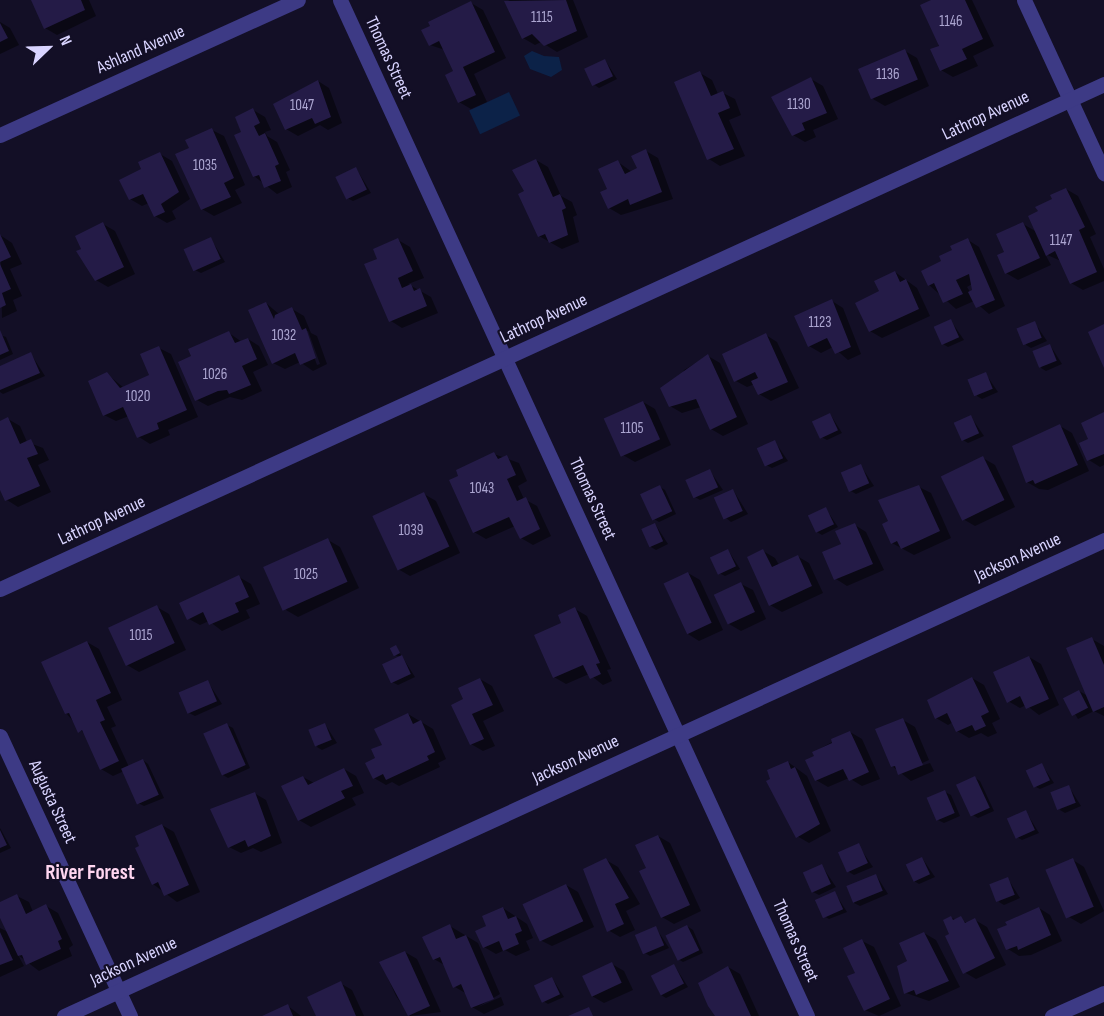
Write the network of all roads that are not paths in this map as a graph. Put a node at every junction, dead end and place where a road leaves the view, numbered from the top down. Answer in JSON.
{"nodes":[{"id":1,"x":298,"y":0,"type":"edge"},
{"id":2,"x":340,"y":0,"type":"edge"},
{"id":3,"x":1024,"y":0,"type":"edge"},
{"id":4,"x":1104,"y":84,"type":"edge"},
{"id":5,"x":1070,"y":100,"type":"junction"},
{"id":6,"x":0,"y":135,"type":"edge"},
{"id":7,"x":1104,"y":173,"type":"edge"},
{"id":8,"x":505,"y":358,"type":"junction"},
{"id":9,"x":1104,"y":540,"type":"edge"},
{"id":10,"x":0,"y":589,"type":"edge"},
{"id":11,"x":680,"y":734,"type":"junction"},
{"id":12,"x":0,"y":736,"type":"edge"},
{"id":13,"x":118,"y":991,"type":"junction"},
{"id":14,"x":1104,"y":993,"type":"edge"},
{"id":15,"x":64,"y":1016,"type":"edge"},
{"id":16,"x":130,"y":1016,"type":"edge"},
{"id":17,"x":807,"y":1016,"type":"edge"},
{"id":18,"x":1052,"y":1016,"type":"edge"}],
"edges":[{"from":1,"to":6,"type":"street","name":"Ashland Avenue"},
{"from":2,"to":8,"type":"street","name":"Thomas Street"},
{"from":3,"to":5,"type":"street"},
{"from":4,"to":5,"type":"street","name":"Lathrop Avenue"},
{"from":5,"to":7,"type":"street"},
{"from":5,"to":8,"type":"street","name":"Lathrop Avenue"},
{"from":8,"to":10,"type":"street","name":"Lathrop Avenue"},
{"from":8,"to":11,"type":"street","name":"Thomas Street"},
{"from":9,"to":11,"type":"street","name":"Jackson Avenue"},
{"from":11,"to":13,"type":"street","name":"Jackson Avenue"},
{"from":11,"to":17,"type":"street","name":"Thomas Street"},
{"from":12,"to":13,"type":"street","name":"Augusta Street"},
{"from":13,"to":15,"type":"street","name":"Jackson Avenue"},
{"from":13,"to":16,"type":"street","name":"Augusta Street"},
{"from":14,"to":18,"type":"street"}]}
